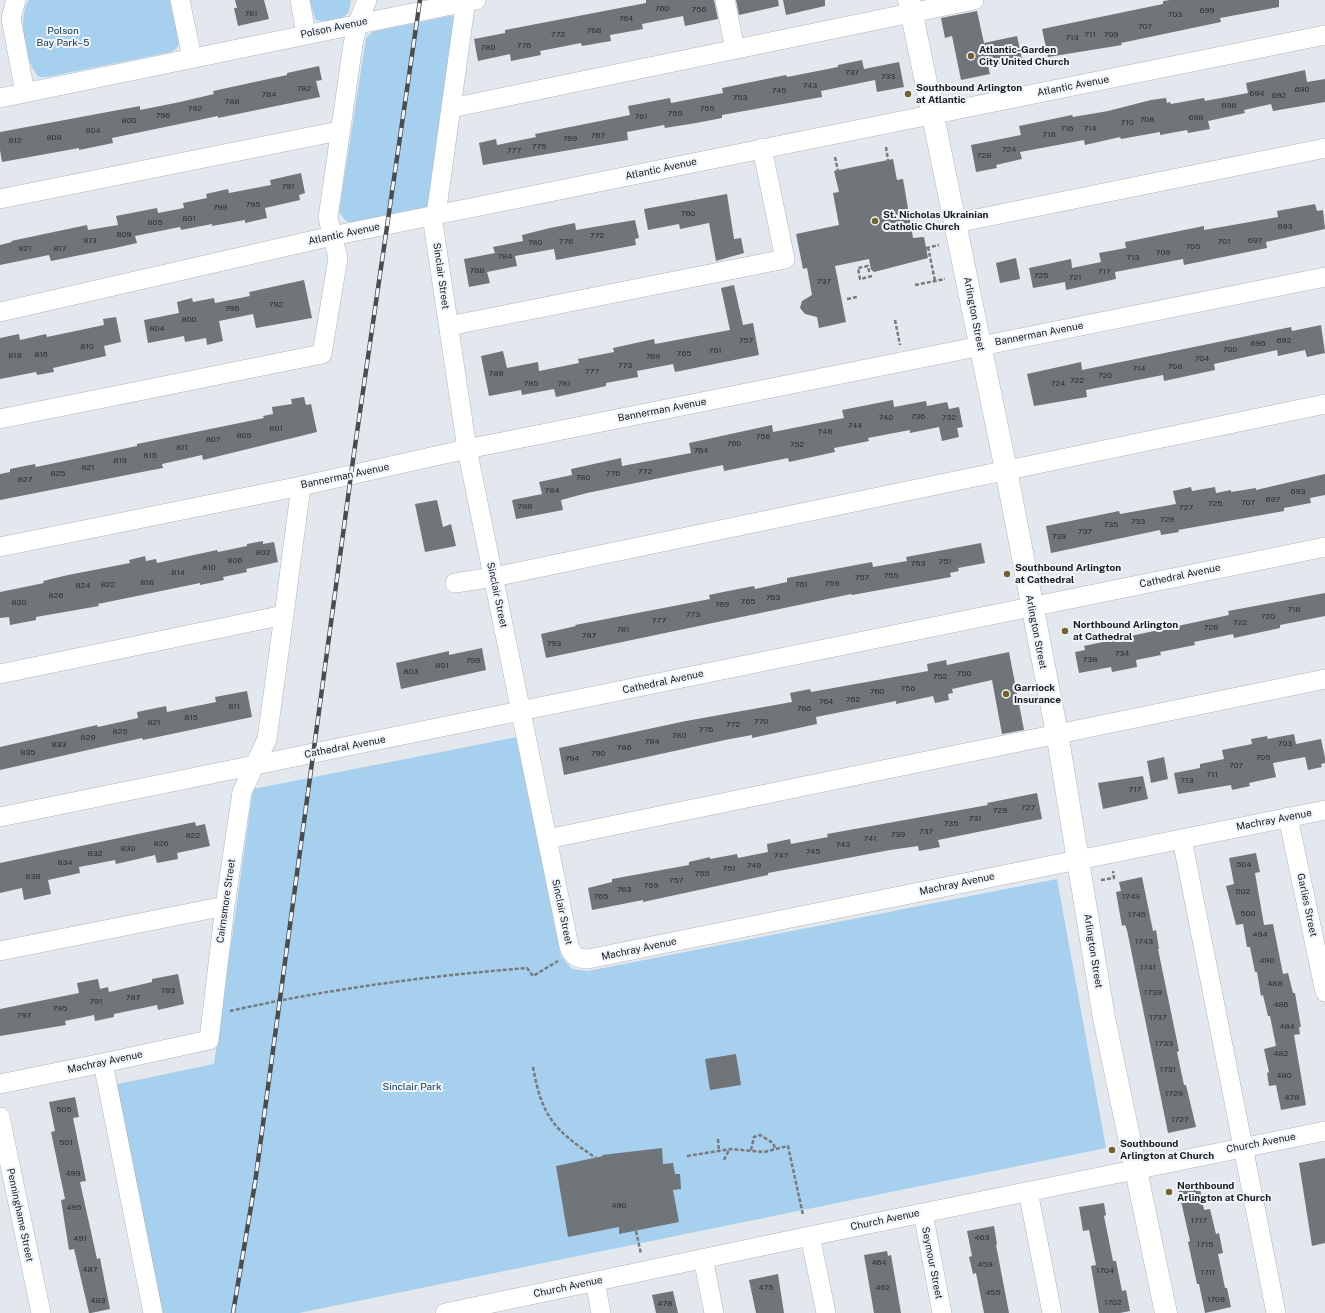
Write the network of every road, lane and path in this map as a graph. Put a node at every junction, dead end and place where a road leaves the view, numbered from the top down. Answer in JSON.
{"nodes":[{"id":1,"x":16,"y":0,"type":"edge"},
{"id":2,"x":180,"y":0,"type":"edge"},
{"id":3,"x":300,"y":0,"type":"edge"},
{"id":4,"x":366,"y":0,"type":"edge"},
{"id":5,"x":725,"y":0,"type":"edge"},
{"id":6,"x":974,"y":0,"type":"edge"},
{"id":7,"x":469,"y":1,"type":"edge"},
{"id":8,"x":910,"y":6,"type":"edge"},
{"id":9,"x":358,"y":23,"type":"junction"},
{"id":10,"x":306,"y":34,"type":"junction"},
{"id":11,"x":1325,"y":35,"type":"edge"},
{"id":12,"x":735,"y":49,"type":"junction"},
{"id":13,"x":192,"y":58,"type":"junction"},
{"id":14,"x":24,"y":93,"type":"junction"},
{"id":15,"x":0,"y":98,"type":"edge"},
{"id":16,"x":451,"y":108,"type":"junction"},
{"id":17,"x":932,"y":114,"type":"junction"},
{"id":18,"x":339,"y":131,"type":"junction"},
{"id":19,"x":886,"y":147,"type":"dead end"},
{"id":20,"x":762,"y":148,"type":"junction"},
{"id":21,"x":1325,"y":148,"type":"edge"},
{"id":22,"x":835,"y":157,"type":"dead end"},
{"id":23,"x":888,"y":160,"type":"dead end"},
{"id":24,"x":838,"y":171,"type":"dead end"},
{"id":25,"x":0,"y":199,"type":"edge"},
{"id":26,"x":434,"y":216,"type":"junction"},
{"id":27,"x":956,"y":223,"type":"junction"},
{"id":28,"x":332,"y":236,"type":"junction"},
{"id":29,"x":939,"y":245,"type":"dead end"},
{"id":30,"x":874,"y":270,"type":"dead end"},
{"id":31,"x":872,"y":276,"type":"dead end"},
{"id":32,"x":1325,"y":277,"type":"edge"},
{"id":33,"x":945,"y":279,"type":"dead end"},
{"id":34,"x":935,"y":281,"type":"junction"},
{"id":35,"x":915,"y":285,"type":"dead end"},
{"id":36,"x":857,"y":297,"type":"dead end"},
{"id":37,"x":847,"y":298,"type":"dead end"},
{"id":38,"x":0,"y":312,"type":"edge"},
{"id":39,"x":895,"y":320,"type":"dead end"},
{"id":40,"x":896,"y":325,"type":"dead end"},
{"id":41,"x":449,"y":326,"type":"junction"},
{"id":42,"x":980,"y":346,"type":"junction"},
{"id":43,"x":1325,"y":404,"type":"edge"},
{"id":44,"x":0,"y":419,"type":"edge"},
{"id":45,"x":467,"y":449,"type":"junction"},
{"id":46,"x":1006,"y":470,"type":"junction"},
{"id":47,"x":301,"y":486,"type":"junction"},
{"id":48,"x":0,"y":547,"type":"edge"},
{"id":49,"x":1325,"y":547,"type":"edge"},
{"id":50,"x":494,"y":577,"type":"junction"},
{"id":51,"x":455,"y":583,"type":"dead end"},
{"id":52,"x":1031,"y":607,"type":"junction"},
{"id":53,"x":284,"y":615,"type":"junction"},
{"id":54,"x":0,"y":674,"type":"edge"},
{"id":55,"x":1325,"y":679,"type":"edge"},
{"id":56,"x":522,"y":711,"type":"junction"},
{"id":57,"x":1057,"y":733,"type":"junction"},
{"id":58,"x":256,"y":765,"type":"junction"},
{"id":59,"x":1325,"y":810,"type":"edge"},
{"id":60,"x":0,"y":817,"type":"edge"},
{"id":61,"x":1288,"y":818,"type":"junction"},
{"id":62,"x":547,"y":839,"type":"junction"},
{"id":63,"x":1182,"y":839,"type":"junction"},
{"id":64,"x":1079,"y":859,"type":"junction"},
{"id":65,"x":225,"y":906,"type":"junction"},
{"id":66,"x":0,"y":951,"type":"edge"},
{"id":67,"x":580,"y":956,"type":"junction"},
{"id":68,"x":1325,"y":992,"type":"edge"},
{"id":69,"x":212,"y":1015,"type":"junction"},
{"id":70,"x":209,"y":1040,"type":"joint"},
{"id":71,"x":103,"y":1063,"type":"junction"},
{"id":72,"x":533,"y":1067,"type":"dead end"},
{"id":73,"x":0,"y":1084,"type":"edge"},
{"id":74,"x":0,"y":1117,"type":"edge"},
{"id":75,"x":1325,"y":1131,"type":"edge"},
{"id":76,"x":718,"y":1139,"type":"dead end"},
{"id":77,"x":1243,"y":1147,"type":"junction"},
{"id":78,"x":775,"y":1148,"type":"junction"},
{"id":79,"x":729,"y":1149,"type":"junction"},
{"id":80,"x":751,"y":1150,"type":"junction"},
{"id":81,"x":719,"y":1151,"type":"junction"},
{"id":82,"x":687,"y":1156,"type":"dead end"},
{"id":83,"x":596,"y":1158,"type":"dead end"},
{"id":84,"x":724,"y":1160,"type":"dead end"},
{"id":85,"x":1136,"y":1168,"type":"junction"},
{"id":86,"x":1028,"y":1191,"type":"junction"},
{"id":87,"x":922,"y":1213,"type":"junction"},
{"id":88,"x":802,"y":1215,"type":"dead end"},
{"id":89,"x":636,"y":1231,"type":"dead end"},
{"id":90,"x":810,"y":1236,"type":"junction"},
{"id":91,"x":703,"y":1258,"type":"junction"},
{"id":92,"x":644,"y":1271,"type":"junction"},
{"id":93,"x":595,"y":1281,"type":"junction"},
{"id":94,"x":491,"y":1309,"type":"edge"},
{"id":95,"x":40,"y":1313,"type":"edge"},
{"id":96,"x":153,"y":1313,"type":"edge"},
{"id":97,"x":445,"y":1313,"type":"edge"},
{"id":98,"x":601,"y":1313,"type":"edge"},
{"id":99,"x":714,"y":1313,"type":"edge"},
{"id":100,"x":826,"y":1313,"type":"edge"},
{"id":101,"x":942,"y":1313,"type":"edge"},
{"id":102,"x":1052,"y":1313,"type":"edge"},
{"id":103,"x":1166,"y":1313,"type":"edge"},
{"id":104,"x":1276,"y":1313,"type":"edge"}],
"edges":[{"from":1,"to":14,"type":"street"},
{"from":2,"to":13,"type":"street"},
{"from":3,"to":10,"type":"street"},
{"from":4,"to":9,"type":"street"},
{"from":5,"to":12,"type":"street"},
{"from":6,"to":8,"type":"street"},
{"from":7,"to":9,"type":"street","name":"Polson Avenue"},
{"from":7,"to":16,"type":"street","name":"Sinclair Street"},
{"from":8,"to":12,"type":"street"},
{"from":8,"to":17,"type":"main road","name":"Arlington Street"},
{"from":9,"to":10,"type":"street","name":"Polson Avenue"},
{"from":9,"to":18,"type":"street"},
{"from":10,"to":13,"type":"street","name":"Polson Avenue"},
{"from":11,"to":17,"type":"street","name":"Atlantic Avenue"},
{"from":12,"to":16,"type":"street"},
{"from":13,"to":14,"type":"street","name":"Polson Avenue"},
{"from":14,"to":15,"type":"street","name":"Polson Avenue"},
{"from":16,"to":26,"type":"street","name":"Sinclair Street"},
{"from":17,"to":20,"type":"street","name":"Atlantic Avenue"},
{"from":17,"to":27,"type":"main road","name":"Arlington Street"},
{"from":18,"to":25,"type":"street"},
{"from":18,"to":28,"type":"street"},
{"from":19,"to":23,"type":"path"},
{"from":20,"to":26,"type":"street","name":"Atlantic Avenue"},
{"from":20,"to":41,"type":"street"},
{"from":21,"to":27,"type":"street"},
{"from":22,"to":24,"type":"path"},
{"from":26,"to":28,"type":"street","name":"Atlantic Avenue"},
{"from":26,"to":41,"type":"street","name":"Sinclair Street"},
{"from":27,"to":42,"type":"main road","name":"Arlington Street"},
{"from":28,"to":38,"type":"street","name":"Atlantic Avenue"},
{"from":28,"to":44,"type":"street"},
{"from":29,"to":34,"type":"path"},
{"from":30,"to":31,"type":"path"},
{"from":32,"to":42,"type":"street","name":"Bannerman Avenue"},
{"from":33,"to":34,"type":"path"},
{"from":34,"to":35,"type":"path"},
{"from":36,"to":37,"type":"path"},
{"from":39,"to":40,"type":"path"},
{"from":41,"to":45,"type":"street","name":"Sinclair Street"},
{"from":42,"to":45,"type":"street","name":"Bannerman Avenue"},
{"from":42,"to":46,"type":"main road","name":"Arlington Street"},
{"from":43,"to":46,"type":"street"},
{"from":45,"to":47,"type":"street","name":"Bannerman Avenue"},
{"from":45,"to":50,"type":"street","name":"Sinclair Street"},
{"from":46,"to":50,"type":"street"},
{"from":46,"to":52,"type":"main road","name":"Arlington Street"},
{"from":47,"to":48,"type":"street","name":"Bannerman Avenue"},
{"from":47,"to":53,"type":"street","name":"Cairnsmore Street"},
{"from":49,"to":52,"type":"street","name":"Cathedral Avenue"},
{"from":50,"to":51,"type":"street"},
{"from":50,"to":56,"type":"street","name":"Sinclair Street"},
{"from":52,"to":56,"type":"street","name":"Cathedral Avenue"},
{"from":52,"to":57,"type":"main road","name":"Arlington Street"},
{"from":53,"to":54,"type":"street"},
{"from":53,"to":58,"type":"street","name":"Cairnsmore Street"},
{"from":55,"to":57,"type":"street"},
{"from":56,"to":58,"type":"street","name":"Cathedral Avenue"},
{"from":56,"to":62,"type":"street","name":"Sinclair Street"},
{"from":57,"to":62,"type":"street"},
{"from":57,"to":64,"type":"main road","name":"Arlington Street"},
{"from":58,"to":60,"type":"street","name":"Cathedral Avenue"},
{"from":58,"to":65,"type":"street","name":"Cairnsmore Street"},
{"from":59,"to":61,"type":"street","name":"Machray Avenue"},
{"from":61,"to":63,"type":"street","name":"Machray Avenue"},
{"from":61,"to":68,"type":"street","name":"Garlies Street"},
{"from":62,"to":67,"type":"street","name":"Sinclair Street"},
{"from":63,"to":64,"type":"street","name":"Machray Avenue"},
{"from":63,"to":77,"type":"street"},
{"from":64,"to":67,"type":"street","name":"Machray Avenue"},
{"from":64,"to":85,"type":"main road","name":"Arlington Street"},
{"from":65,"to":66,"type":"street"},
{"from":65,"to":69,"type":"street","name":"Cairnsmore Street"},
{"from":67,"to":69,"type":"path"},
{"from":69,"to":70,"type":"street","name":"Cairnsmore Street"},
{"from":70,"to":71,"type":"street","name":"Machray Avenue"},
{"from":71,"to":73,"type":"street","name":"Machray Avenue"},
{"from":71,"to":96,"type":"street"},
{"from":72,"to":83,"type":"path"},
{"from":74,"to":95,"type":"street","name":"Penninghame Street"},
{"from":75,"to":77,"type":"street","name":"Church Avenue"},
{"from":76,"to":81,"type":"path"},
{"from":77,"to":85,"type":"street","name":"Church Avenue"},
{"from":77,"to":104,"type":"street"},
{"from":78,"to":80,"type":"path"},
{"from":78,"to":80,"type":"path"},
{"from":78,"to":88,"type":"path"},
{"from":79,"to":80,"type":"path"},
{"from":79,"to":81,"type":"path"},
{"from":79,"to":84,"type":"path"},
{"from":81,"to":82,"type":"path"},
{"from":85,"to":86,"type":"street","name":"Church Avenue"},
{"from":85,"to":103,"type":"main road","name":"Arlington Street"},
{"from":86,"to":87,"type":"street","name":"Church Avenue"},
{"from":86,"to":102,"type":"street"},
{"from":87,"to":90,"type":"street","name":"Church Avenue"},
{"from":87,"to":101,"type":"street","name":"Seymour Street"},
{"from":89,"to":92,"type":"path"},
{"from":90,"to":91,"type":"street","name":"Church Avenue"},
{"from":90,"to":100,"type":"street"},
{"from":91,"to":92,"type":"street","name":"Church Avenue"},
{"from":91,"to":99,"type":"street"},
{"from":92,"to":93,"type":"street","name":"Church Avenue"},
{"from":93,"to":94,"type":"street","name":"Church Avenue"},
{"from":93,"to":98,"type":"street"},
{"from":94,"to":97,"type":"street","name":"Church Avenue"}]}
